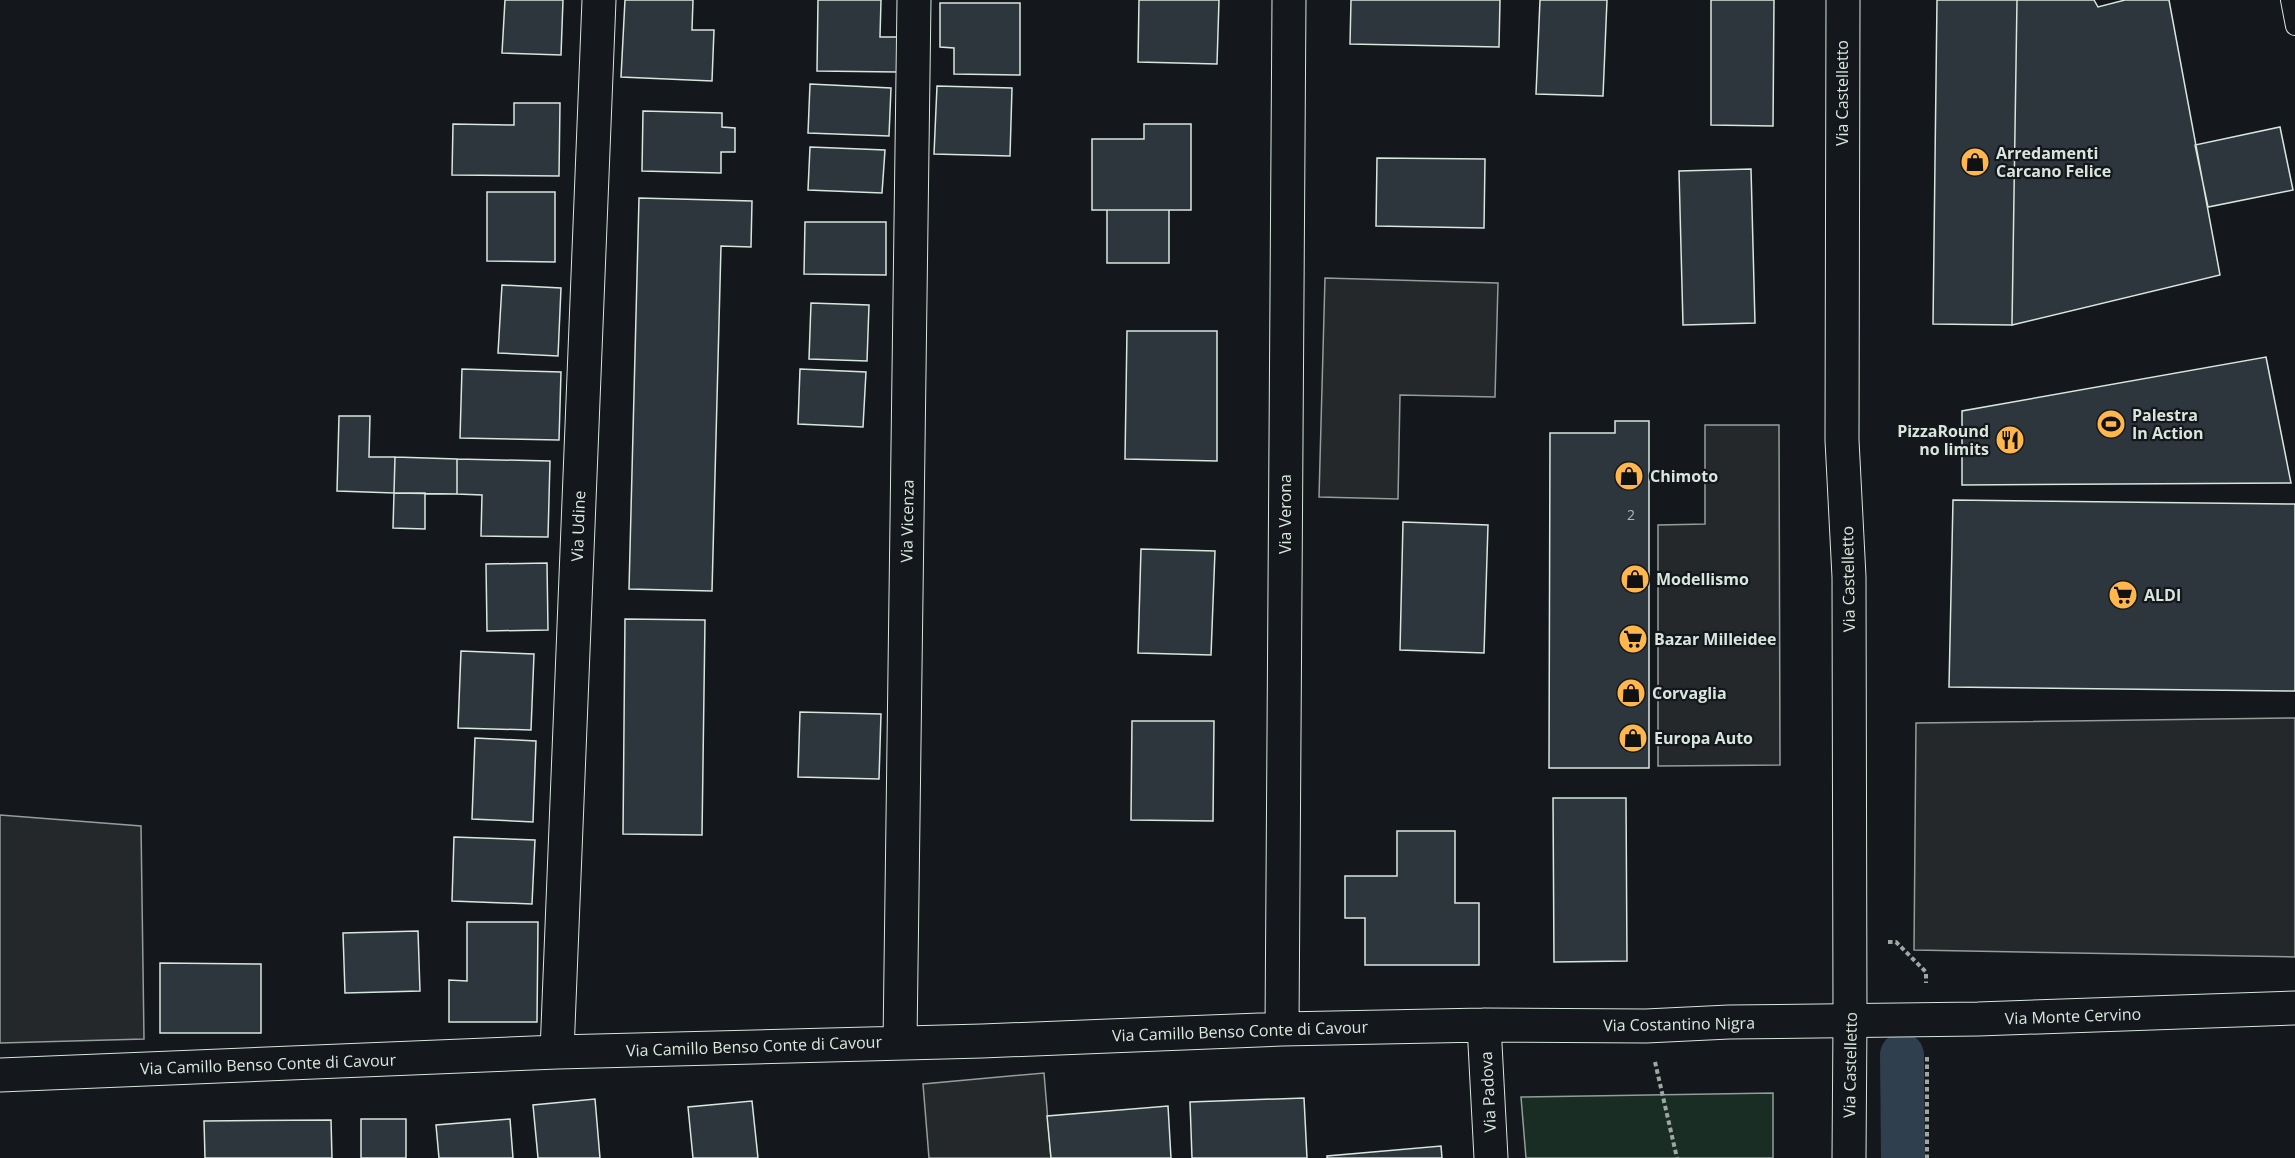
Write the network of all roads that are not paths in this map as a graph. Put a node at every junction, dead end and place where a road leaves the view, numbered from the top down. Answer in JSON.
{"nodes":[{"id":1,"x":599,"y":0,"type":"edge"},
{"id":2,"x":914,"y":0,"type":"edge"},
{"id":3,"x":1289,"y":0,"type":"edge"},
{"id":4,"x":1843,"y":0,"type":"edge"},
{"id":5,"x":2290,"y":0,"type":"edge"},
{"id":6,"x":2295,"y":26,"type":"edge"},
{"id":7,"x":2295,"y":1008,"type":"edge"},
{"id":8,"x":1850,"y":1020,"type":"junction"},
{"id":9,"x":1496,"y":1025,"type":"junction"},
{"id":10,"x":1282,"y":1029,"type":"junction"},
{"id":11,"x":900,"y":1042,"type":"junction"},
{"id":12,"x":557,"y":1052,"type":"junction"},
{"id":13,"x":0,"y":1075,"type":"edge"},
{"id":14,"x":1491,"y":1158,"type":"edge"},
{"id":15,"x":1849,"y":1158,"type":"edge"}],
"edges":[{"from":1,"to":12,"type":"street","name":"Via Udine"},
{"from":2,"to":11,"type":"street","name":"Via Vicenza"},
{"from":3,"to":10,"type":"street","name":"Via Verona"},
{"from":4,"to":8,"type":"street","name":"Via Castelletto"},
{"from":5,"to":6,"type":"lane"},
{"from":7,"to":8,"type":"street","name":"Via Monte Cervino"},
{"from":8,"to":9,"type":"street","name":"Via Costantino Nigra"},
{"from":8,"to":15,"type":"street","name":"Via Castelletto"},
{"from":9,"to":10,"type":"street","name":"Via Camillo Benso Conte di Cavour"},
{"from":9,"to":14,"type":"street","name":"Via Padova"},
{"from":10,"to":11,"type":"street","name":"Via Camillo Benso Conte di Cavour"},
{"from":11,"to":12,"type":"street","name":"Via Camillo Benso Conte di Cavour"},
{"from":12,"to":13,"type":"street","name":"Via Camillo Benso Conte di Cavour"}]}
